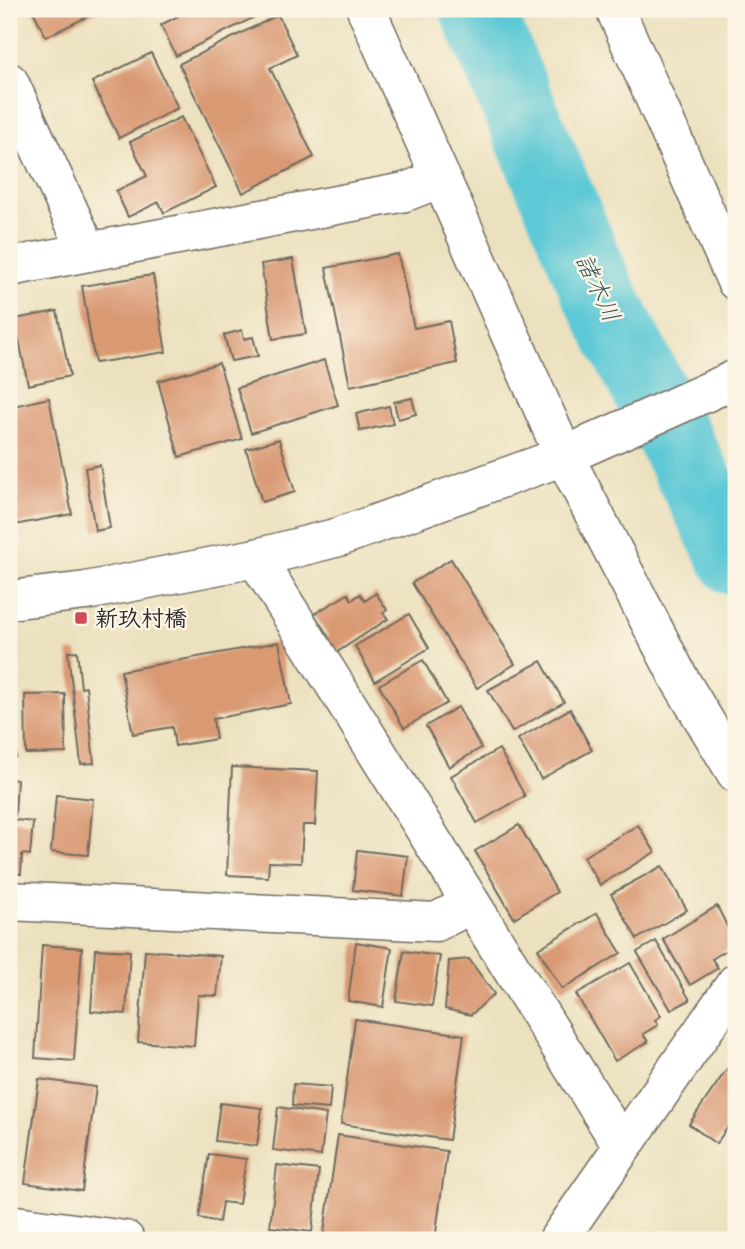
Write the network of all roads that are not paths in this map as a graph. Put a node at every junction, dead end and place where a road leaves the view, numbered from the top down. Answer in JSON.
{"nodes":[{"id":1,"x":366,"y":9,"type":"edge"},
{"id":2,"x":615,"y":9,"type":"edge"},
{"id":3,"x":9,"y":82,"type":"edge"},
{"id":4,"x":441,"y":178,"type":"junction"},
{"id":5,"x":88,"y":252,"type":"junction"},
{"id":6,"x":9,"y":267,"type":"edge"},
{"id":7,"x":736,"y":281,"type":"edge"},
{"id":8,"x":736,"y":379,"type":"edge"},
{"id":9,"x":577,"y":450,"type":"junction"},
{"id":10,"x":256,"y":558,"type":"junction"},
{"id":11,"x":9,"y":600,"type":"edge"},
{"id":12,"x":736,"y":773,"type":"edge"},
{"id":13,"x":9,"y":901,"type":"edge"},
{"id":14,"x":471,"y":904,"type":"junction"},
{"id":15,"x":736,"y":983,"type":"edge"},
{"id":16,"x":622,"y":1146,"type":"junction"},
{"id":17,"x":9,"y":1224,"type":"edge"},
{"id":18,"x":125,"y":1240,"type":"edge"},
{"id":19,"x":558,"y":1240,"type":"edge"}],
"edges":[{"from":1,"to":4,"type":"street"},
{"from":2,"to":7,"type":"street"},
{"from":3,"to":5,"type":"street"},
{"from":4,"to":5,"type":"street"},
{"from":4,"to":9,"type":"street"},
{"from":5,"to":6,"type":"street"},
{"from":8,"to":9,"type":"street"},
{"from":9,"to":10,"type":"street"},
{"from":9,"to":12,"type":"street"},
{"from":10,"to":11,"type":"street"},
{"from":10,"to":14,"type":"street"},
{"from":13,"to":14,"type":"street"},
{"from":14,"to":16,"type":"street"},
{"from":15,"to":16,"type":"street"},
{"from":16,"to":19,"type":"street"},
{"from":17,"to":18,"type":"street"}]}
